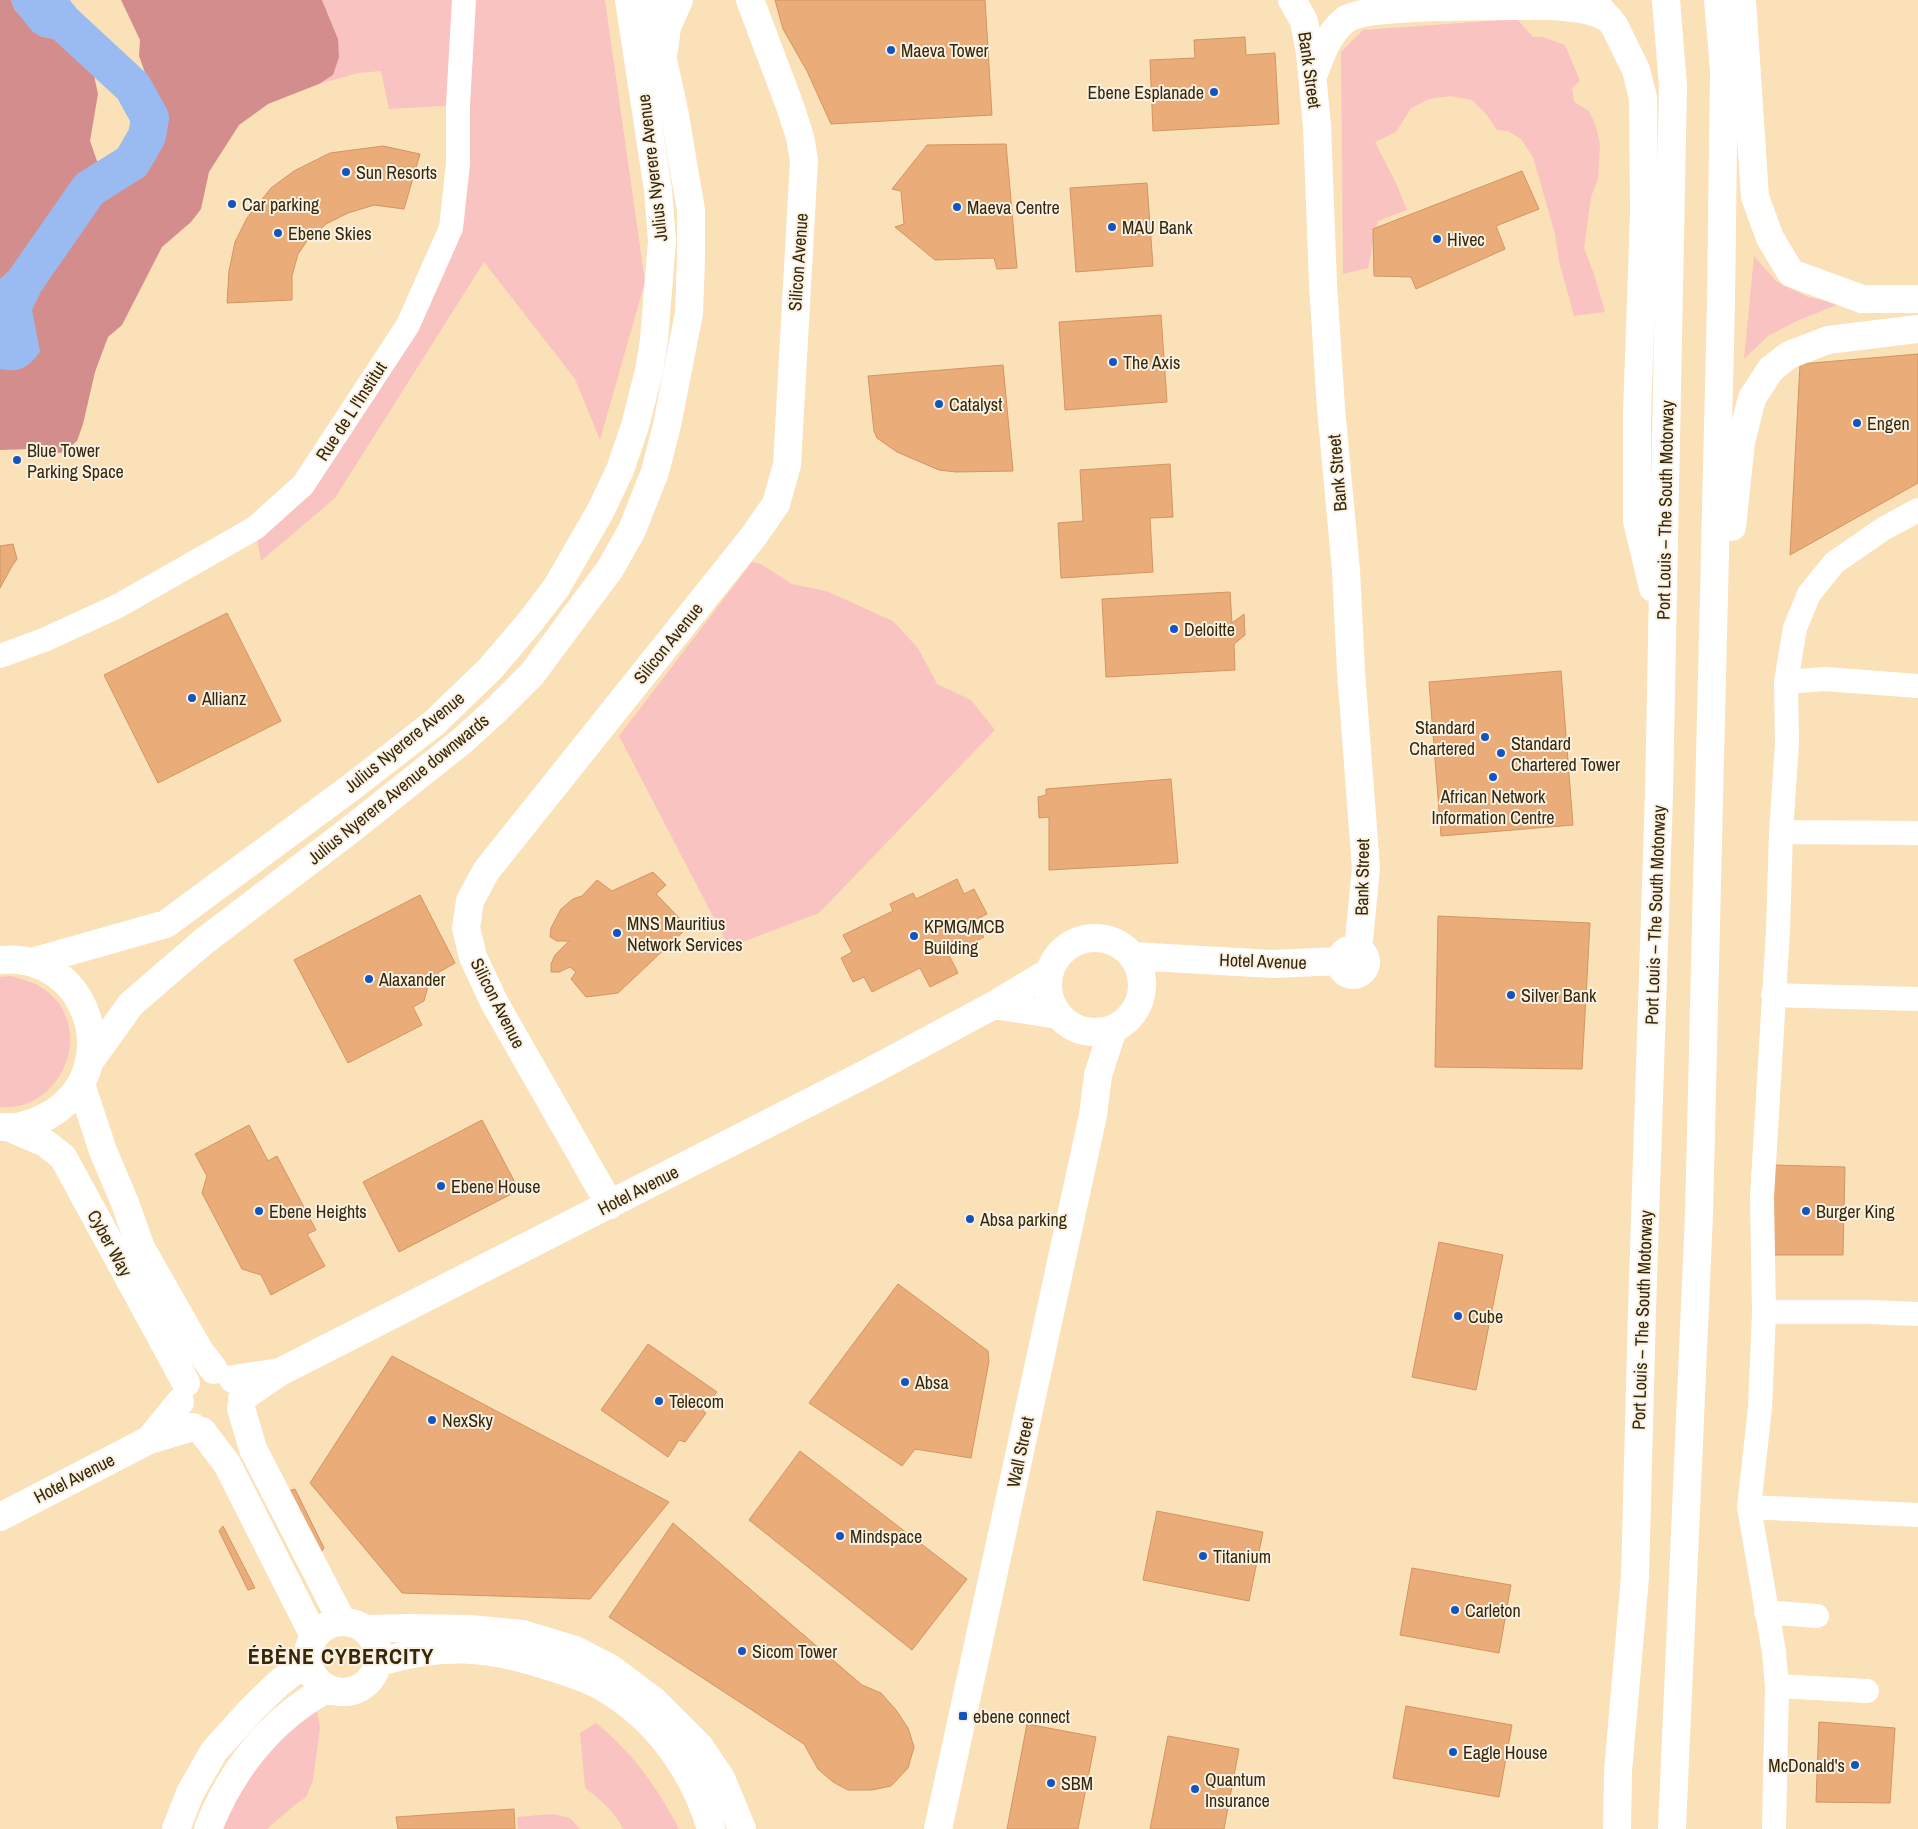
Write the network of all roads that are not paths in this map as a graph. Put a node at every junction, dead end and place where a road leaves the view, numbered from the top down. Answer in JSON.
{"nodes":[{"id":1,"x":464,"y":0,"type":"edge"},
{"id":2,"x":629,"y":0,"type":"edge"},
{"id":3,"x":650,"y":0,"type":"edge"},
{"id":4,"x":679,"y":0,"type":"edge"},
{"id":5,"x":1292,"y":0,"type":"edge"},
{"id":6,"x":1313,"y":0,"type":"edge"},
{"id":7,"x":1592,"y":0,"type":"edge"},
{"id":8,"x":1666,"y":0,"type":"edge"},
{"id":9,"x":1718,"y":0,"type":"edge"},
{"id":10,"x":1742,"y":0,"type":"edge"},
{"id":11,"x":757,"y":8,"type":"edge"},
{"id":12,"x":1611,"y":21,"type":"junction"},
{"id":13,"x":663,"y":62,"type":"junction"},
{"id":14,"x":1312,"y":78,"type":"junction"},
{"id":15,"x":1918,"y":299,"type":"edge"},
{"id":16,"x":1918,"y":329,"type":"edge"},
{"id":17,"x":1918,"y":510,"type":"edge"},
{"id":18,"x":1662,"y":628,"type":"junction"},
{"id":19,"x":0,"y":656,"type":"edge"},
{"id":20,"x":1786,"y":682,"type":"junction"},
{"id":21,"x":1918,"y":686,"type":"edge"},
{"id":22,"x":1712,"y":700,"type":"junction"},
{"id":23,"x":1781,"y":832,"type":"junction"},
{"id":24,"x":1918,"y":833,"type":"edge"},
{"id":25,"x":1133,"y":956,"type":"junction"},
{"id":26,"x":1349,"y":956,"type":"joint"},
{"id":27,"x":1185,"y":958,"type":"junction"},
{"id":28,"x":0,"y":960,"type":"edge"},
{"id":29,"x":32,"y":962,"type":"junction"},
{"id":30,"x":1049,"y":972,"type":"junction"},
{"id":31,"x":1773,"y":994,"type":"junction"},
{"id":32,"x":1141,"y":997,"type":"junction"},
{"id":33,"x":1918,"y":999,"type":"edge"},
{"id":34,"x":994,"y":1005,"type":"junction"},
{"id":35,"x":1058,"y":1015,"type":"junction"},
{"id":36,"x":1113,"y":1029,"type":"junction"},
{"id":37,"x":1084,"y":1031,"type":"junction"},
{"id":38,"x":86,"y":1073,"type":"junction"},
{"id":39,"x":1098,"y":1075,"type":"junction"},
{"id":40,"x":5,"y":1127,"type":"edge"},
{"id":41,"x":610,"y":1205,"type":"junction"},
{"id":42,"x":1764,"y":1312,"type":"junction"},
{"id":43,"x":1918,"y":1314,"type":"edge"},
{"id":44,"x":233,"y":1389,"type":"junction"},
{"id":45,"x":183,"y":1392,"type":"junction"},
{"id":46,"x":198,"y":1429,"type":"junction"},
{"id":47,"x":149,"y":1440,"type":"junction"},
{"id":48,"x":1749,"y":1507,"type":"junction"},
{"id":49,"x":1918,"y":1515,"type":"edge"},
{"id":50,"x":0,"y":1517,"type":"edge"},
{"id":51,"x":1766,"y":1612,"type":"junction"},
{"id":52,"x":1817,"y":1616,"type":"dead end"},
{"id":53,"x":353,"y":1625,"type":"junction"},
{"id":54,"x":310,"y":1649,"type":"junction"},
{"id":55,"x":377,"y":1663,"type":"junction"},
{"id":56,"x":1777,"y":1686,"type":"junction"},
{"id":57,"x":327,"y":1689,"type":"junction"},
{"id":58,"x":1867,"y":1691,"type":"dead end"},
{"id":59,"x":1618,"y":1771,"type":"junction"},
{"id":60,"x":176,"y":1829,"type":"edge"},
{"id":61,"x":208,"y":1829,"type":"edge"},
{"id":62,"x":711,"y":1829,"type":"edge"},
{"id":63,"x":742,"y":1829,"type":"edge"},
{"id":64,"x":938,"y":1829,"type":"edge"},
{"id":65,"x":1604,"y":1829,"type":"edge"},
{"id":66,"x":1617,"y":1829,"type":"edge"},
{"id":67,"x":1672,"y":1829,"type":"edge"},
{"id":68,"x":1774,"y":1829,"type":"edge"}],
"edges":[{"from":1,"to":19,"type":"street","name":"Rue de L l'Institut"},
{"from":2,"to":29,"type":"main road","name":"Julius Nyerere Avenue"},
{"from":3,"to":13,"type":"main road","name":"Julius Nyerere Avenue downwards"},
{"from":4,"to":13,"type":"main road"},
{"from":5,"to":14,"type":"main road","name":"Bank Street"},
{"from":6,"to":14,"type":"main road"},
{"from":7,"to":12,"type":"main road"},
{"from":8,"to":18,"type":"main road","name":"Port Louis – The South Motorway"},
{"from":9,"to":22,"type":"main road"},
{"from":10,"to":15,"type":"main road"},
{"from":11,"to":41,"type":"main road","name":"Silicon Avenue"},
{"from":12,"to":14,"type":"main road"},
{"from":12,"to":18,"type":"main road"},
{"from":13,"to":38,"type":"main road","name":"Julius Nyerere Avenue downwards"},
{"from":14,"to":26,"type":"main road","name":"Bank Street"},
{"from":16,"to":22,"type":"main road"},
{"from":17,"to":20,"type":"street"},
{"from":18,"to":59,"type":"main road","name":"Port Louis – The South Motorway"},
{"from":20,"to":21,"type":"street"},
{"from":20,"to":23,"type":"street"},
{"from":22,"to":67,"type":"main road"},
{"from":23,"to":24,"type":"street"},
{"from":23,"to":31,"type":"street"},
{"from":25,"to":27,"type":"main road","name":"Hotel Avenue"},
{"from":25,"to":30,"type":"main road"},
{"from":25,"to":32,"type":"main road"},
{"from":26,"to":27,"type":"main road","name":"Hotel Avenue"},
{"from":27,"to":32,"type":"main road"},
{"from":28,"to":29,"type":"main road"},
{"from":29,"to":38,"type":"main road"},
{"from":30,"to":34,"type":"main road","name":"Hotel Avenue"},
{"from":30,"to":35,"type":"main road"},
{"from":31,"to":33,"type":"street"},
{"from":31,"to":42,"type":"street"},
{"from":32,"to":36,"type":"main road"},
{"from":34,"to":35,"type":"main road"},
{"from":34,"to":41,"type":"main road","name":"Hotel Avenue"},
{"from":35,"to":37,"type":"main road"},
{"from":36,"to":37,"type":"main road"},
{"from":36,"to":39,"type":"main road","name":"Wall Street"},
{"from":37,"to":39,"type":"main road","name":"Wall Street"},
{"from":38,"to":40,"type":"main road","name":"Julius Nyerere Avenue downwards"},
{"from":38,"to":44,"type":"main road","name":"Cyber Way"},
{"from":39,"to":64,"type":"main road","name":"Wall Street"},
{"from":40,"to":45,"type":"main road","name":"Cyber Way"},
{"from":41,"to":44,"type":"main road","name":"Hotel Avenue"},
{"from":42,"to":43,"type":"street"},
{"from":42,"to":48,"type":"street"},
{"from":44,"to":45,"type":"main road"},
{"from":44,"to":46,"type":"main road"},
{"from":44,"to":53,"type":"main road","name":"Cyber Way"},
{"from":45,"to":46,"type":"main road"},
{"from":45,"to":47,"type":"main road","name":"Hotel Avenue"},
{"from":46,"to":47,"type":"main road","name":"Hotel Avenue"},
{"from":46,"to":54,"type":"main road"},
{"from":47,"to":50,"type":"main road","name":"Hotel Avenue"},
{"from":48,"to":49,"type":"street"},
{"from":48,"to":51,"type":"street"},
{"from":51,"to":52,"type":"street"},
{"from":51,"to":56,"type":"street"},
{"from":53,"to":54,"type":"main road"},
{"from":53,"to":55,"type":"main road"},
{"from":53,"to":63,"type":"main road"},
{"from":54,"to":57,"type":"main road"},
{"from":54,"to":60,"type":"main road"},
{"from":55,"to":57,"type":"main road"},
{"from":55,"to":62,"type":"main road"},
{"from":56,"to":58,"type":"street"},
{"from":56,"to":68,"type":"street"},
{"from":57,"to":61,"type":"main road"},
{"from":59,"to":65,"type":"main road"},
{"from":59,"to":66,"type":"main road","name":"Port Louis – The South Motorway"}]}
